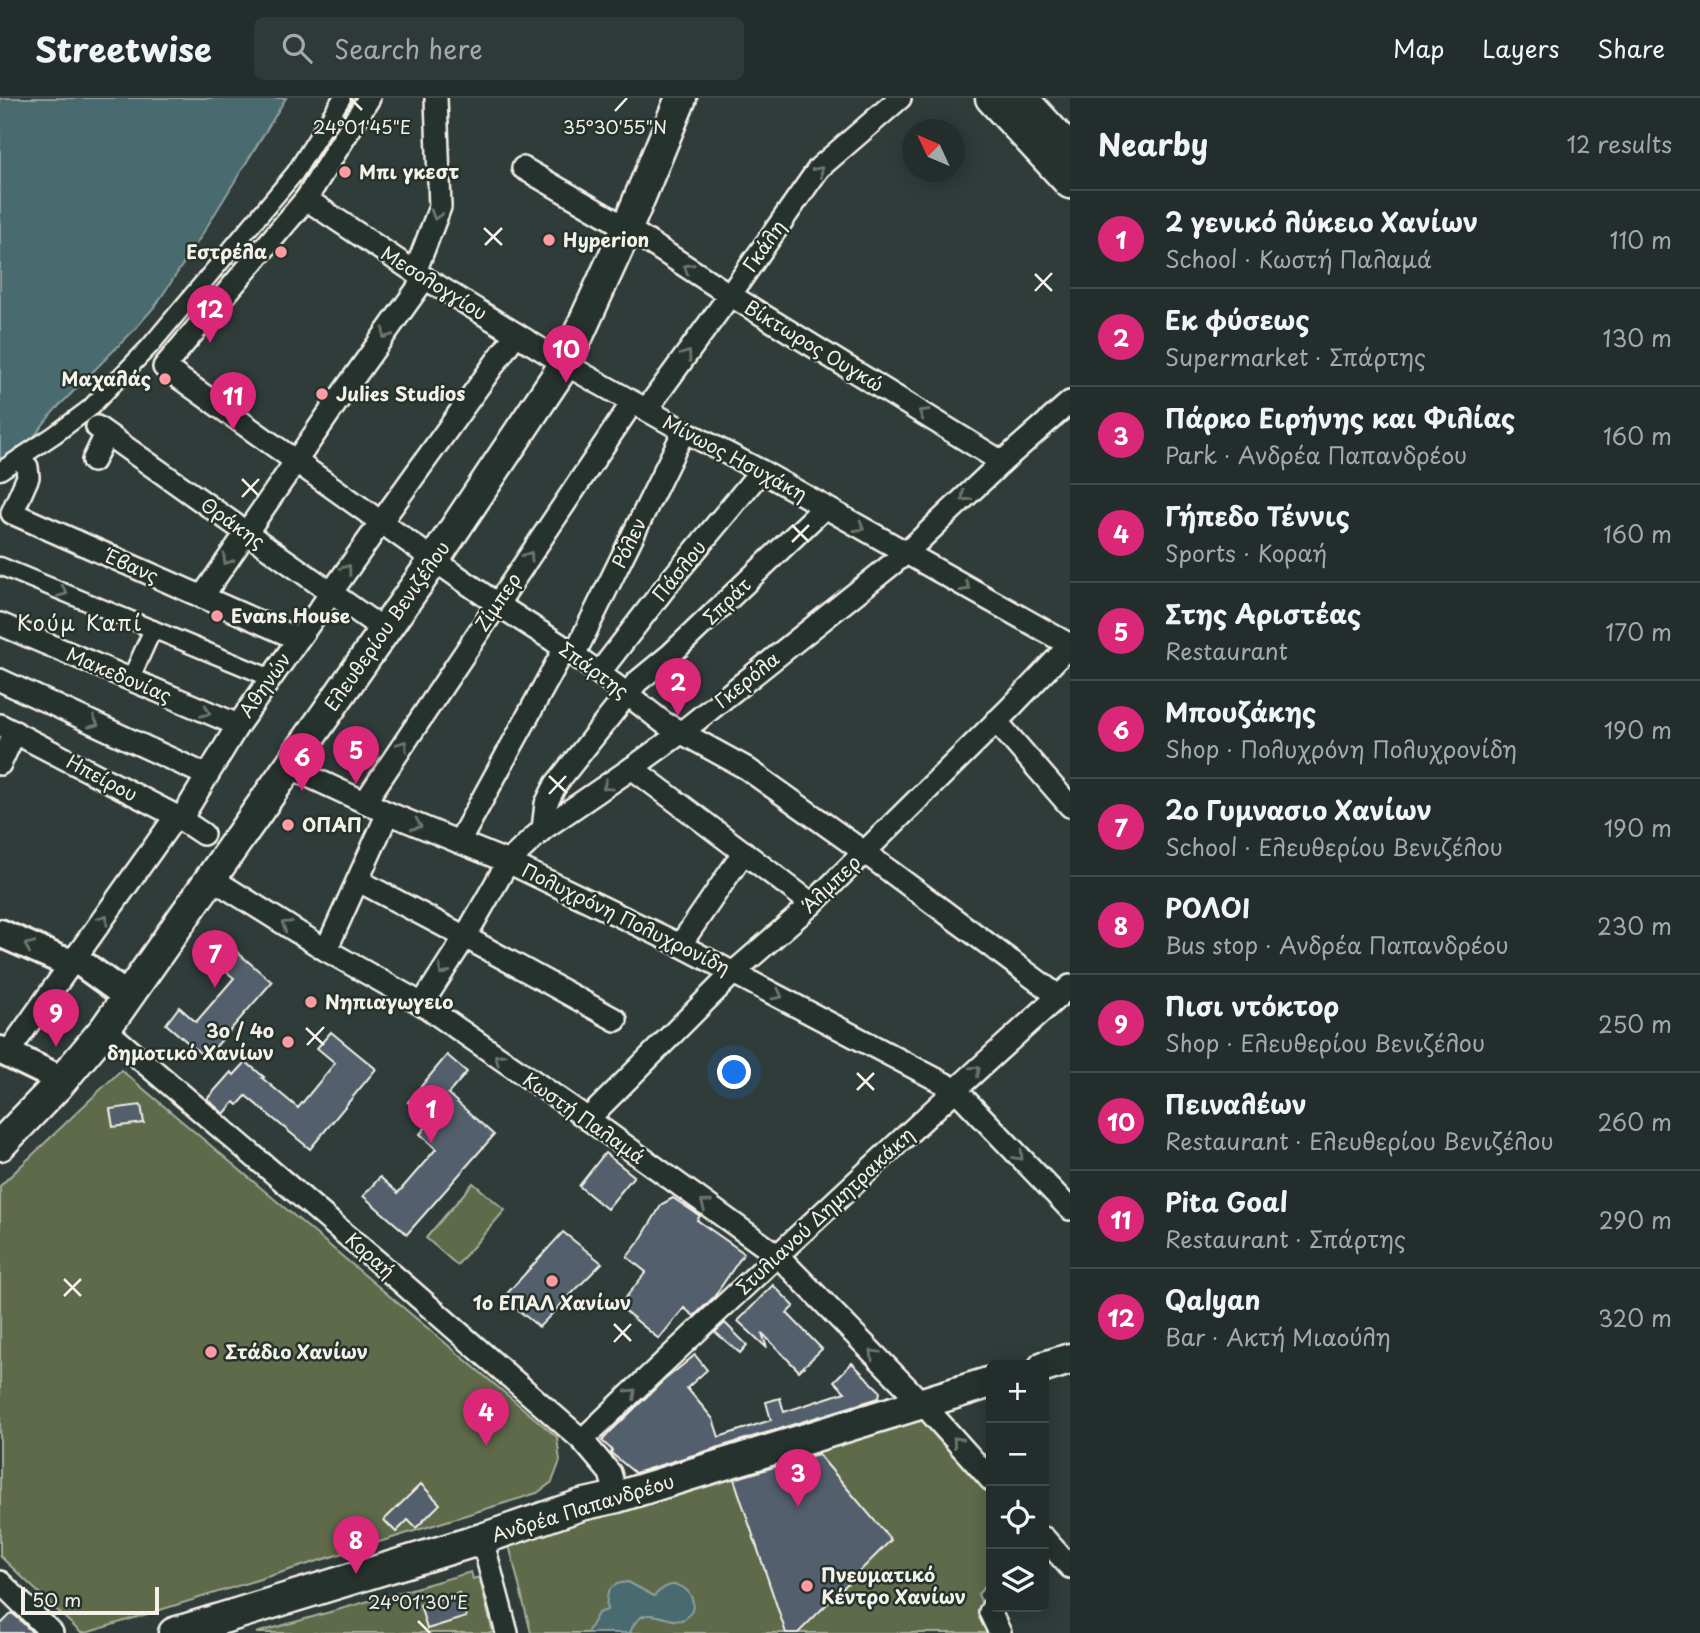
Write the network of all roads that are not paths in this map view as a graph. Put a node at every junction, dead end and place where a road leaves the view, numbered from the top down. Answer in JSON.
{"nodes":[{"id":1,"x":341,"y":98,"type":"edge"},
{"id":2,"x":369,"y":98,"type":"edge"},
{"id":3,"x":436,"y":98,"type":"edge"},
{"id":4,"x":681,"y":98,"type":"edge"},
{"id":5,"x":900,"y":98,"type":"edge"},
{"id":6,"x":991,"y":98,"type":"edge"},
{"id":7,"x":1022,"y":98,"type":"edge"},
{"id":8,"x":1070,"y":150,"type":"edge"},
{"id":9,"x":523,"y":168,"type":"dead end"},
{"id":10,"x":1070,"y":183,"type":"edge"},
{"id":11,"x":306,"y":199,"type":"junction"},
{"id":12,"x":627,"y":228,"type":"junction"},
{"id":13,"x":420,"y":275,"type":"junction"},
{"id":14,"x":730,"y":295,"type":"junction"},
{"id":15,"x":516,"y":334,"type":"junction"},
{"id":16,"x":565,"y":364,"type":"junction"},
{"id":17,"x":1070,"y":402,"type":"edge"},
{"id":18,"x":639,"y":407,"type":"junction"},
{"id":19,"x":684,"y":431,"type":"junction"},
{"id":20,"x":93,"y":461,"type":"dead end"},
{"id":21,"x":296,"y":461,"type":"junction"},
{"id":22,"x":1003,"y":462,"type":"junction"},
{"id":23,"x":27,"y":467,"type":"dead end"},
{"id":24,"x":0,"y":471,"type":"edge"},
{"id":25,"x":761,"y":471,"type":"junction"},
{"id":26,"x":825,"y":507,"type":"junction"},
{"id":27,"x":381,"y":522,"type":"junction"},
{"id":28,"x":246,"y":533,"type":"junction"},
{"id":29,"x":906,"y":553,"type":"junction"},
{"id":30,"x":434,"y":560,"type":"junction"},
{"id":31,"x":0,"y":566,"type":"edge"},
{"id":32,"x":331,"y":593,"type":"junction"},
{"id":33,"x":202,"y":597,"type":"junction"},
{"id":34,"x":497,"y":604,"type":"junction"},
{"id":35,"x":0,"y":624,"type":"edge"},
{"id":36,"x":153,"y":629,"type":"junction"},
{"id":37,"x":384,"y":630,"type":"junction"},
{"id":38,"x":298,"y":639,"type":"junction"},
{"id":39,"x":1070,"y":645,"type":"edge"},
{"id":40,"x":569,"y":652,"type":"junction"},
{"id":41,"x":598,"y":673,"type":"junction"},
{"id":42,"x":271,"y":678,"type":"junction"},
{"id":43,"x":0,"y":680,"type":"edge"},
{"id":44,"x":130,"y":680,"type":"junction"},
{"id":45,"x":627,"y":694,"type":"junction"},
{"id":46,"x":996,"y":721,"type":"junction"},
{"id":47,"x":238,"y":725,"type":"junction"},
{"id":48,"x":8,"y":729,"type":"edge"},
{"id":49,"x":682,"y":732,"type":"junction"},
{"id":50,"x":0,"y":764,"type":"edge"},
{"id":51,"x":289,"y":766,"type":"junction"},
{"id":52,"x":632,"y":768,"type":"junction"},
{"id":53,"x":206,"y":775,"type":"junction"},
{"id":54,"x":365,"y":802,"type":"junction"},
{"id":55,"x":1070,"y":806,"type":"edge"},
{"id":56,"x":388,"y":813,"type":"junction"},
{"id":57,"x":178,"y":817,"type":"junction"},
{"id":58,"x":543,"y":829,"type":"junction"},
{"id":59,"x":203,"y":834,"type":"dead end"},
{"id":60,"x":459,"y":842,"type":"junction"},
{"id":61,"x":744,"y":852,"type":"junction"},
{"id":62,"x":864,"y":852,"type":"junction"},
{"id":63,"x":508,"y":862,"type":"junction"},
{"id":64,"x":211,"y":878,"type":"junction"},
{"id":65,"x":359,"y":881,"type":"junction"},
{"id":66,"x":812,"y":904,"type":"junction"},
{"id":67,"x":0,"y":933,"type":"edge"},
{"id":68,"x":466,"y":937,"type":"junction"},
{"id":69,"x":680,"y":944,"type":"junction"},
{"id":70,"x":326,"y":950,"type":"junction"},
{"id":71,"x":73,"y":962,"type":"junction"},
{"id":72,"x":734,"y":972,"type":"junction"},
{"id":73,"x":1064,"y":991,"type":"edge"},
{"id":74,"x":128,"y":997,"type":"junction"},
{"id":75,"x":422,"y":1004,"type":"junction"},
{"id":76,"x":615,"y":1020,"type":"dead end"},
{"id":77,"x":105,"y":1029,"type":"junction"},
{"id":78,"x":4,"y":1052,"type":"edge"},
{"id":79,"x":62,"y":1080,"type":"junction"},
{"id":80,"x":955,"y":1089,"type":"junction"},
{"id":81,"x":588,"y":1119,"type":"junction"},
{"id":82,"x":0,"y":1145,"type":"edge"},
{"id":83,"x":1070,"y":1209,"type":"edge"},
{"id":84,"x":777,"y":1255,"type":"junction"},
{"id":85,"x":1070,"y":1359,"type":"edge"},
{"id":86,"x":1049,"y":1365,"type":"edge"},
{"id":87,"x":986,"y":1384,"type":"edge"},
{"id":88,"x":922,"y":1403,"type":"junction"},
{"id":89,"x":582,"y":1440,"type":"junction"},
{"id":90,"x":986,"y":1474,"type":"edge"},
{"id":91,"x":617,"y":1497,"type":"junction"},
{"id":92,"x":482,"y":1539,"type":"junction"},
{"id":93,"x":1049,"y":1544,"type":"edge"},
{"id":94,"x":1070,"y":1567,"type":"edge"},
{"id":95,"x":0,"y":1581,"type":"edge"},
{"id":96,"x":990,"y":1612,"type":"edge"},
{"id":97,"x":52,"y":1633,"type":"edge"},
{"id":98,"x":174,"y":1633,"type":"edge"},
{"id":99,"x":507,"y":1633,"type":"edge"},
{"id":100,"x":1000,"y":1633,"type":"edge"}],
"edges":[{"from":1,"to":24,"type":"street"},
{"from":2,"to":11,"type":"street"},
{"from":3,"to":13,"type":"street","one_way":true},
{"from":4,"to":12,"type":"main road","name":"Ελευθερίου Βενιζέλου"},
{"from":14,"to":5,"type":"street","name":"Γκάλη","one_way":true},
{"from":6,"to":10,"type":"main road"},
{"from":7,"to":8,"type":"main road"},
{"from":9,"to":12,"type":"street","name":"Βίκτωρος Ουγκώ"},
{"from":11,"to":13,"type":"street","name":"Μεσολογγίου"},
{"from":11,"to":21,"type":"street","name":"Σπάρτης"},
{"from":14,"to":12,"type":"street","name":"Βίκτωρος Ουγκώ","one_way":true},
{"from":12,"to":16,"type":"main road","name":"Ελευθερίου Βενιζέλου"},
{"from":13,"to":15,"type":"street","name":"Μεσολογγίου"},
{"from":13,"to":21,"type":"street","one_way":true},
{"from":18,"to":14,"type":"street","name":"Γκάλη","one_way":true},
{"from":22,"to":14,"type":"street","name":"Βίκτωρος Ουγκώ","one_way":true},
{"from":15,"to":16,"type":"street","name":"Μεσολογγίου"},
{"from":15,"to":27,"type":"street","name":"Αθηνών"},
{"from":16,"to":18,"type":"street","name":"Μίνωος Ησυχάκη"},
{"from":16,"to":30,"type":"main road","name":"Ελευθερίου Βενιζέλου"},
{"from":17,"to":22,"type":"street","name":"Γκερόλα"},
{"from":18,"to":19,"type":"street","name":"Μίνωος Ησυχάκη"},
{"from":34,"to":18,"type":"street","name":"Ζίμπερ","one_way":true},
{"from":19,"to":25,"type":"street","name":"Μίνωος Ησυχάκη"},
{"from":19,"to":40,"type":"street","name":"Ρόλεν"},
{"from":20,"to":28,"type":"street","name":"Θράκης"},
{"from":21,"to":27,"type":"street","name":"Σπάρτης"},
{"from":21,"to":28,"type":"street"},
{"from":22,"to":29,"type":"street","name":"Γκερόλα","one_way":true},
{"from":23,"to":33,"type":"street","name":"Έβανς"},
{"from":25,"to":26,"type":"street","name":"Μίνωος Ησυχάκη"},
{"from":25,"to":41,"type":"street","name":"Πάσλου"},
{"from":26,"to":29,"type":"street","name":"Μίνωος Ησυχάκη","one_way":true},
{"from":26,"to":45,"type":"street","name":"Σπράτ"},
{"from":27,"to":30,"type":"street","name":"Σπάρτης"},
{"from":32,"to":27,"type":"street","name":"Αθηνών","one_way":true},
{"from":28,"to":32,"type":"street","name":"Θράκης"},
{"from":28,"to":33,"type":"street","one_way":true},
{"from":29,"to":39,"type":"street","name":"Μίνωος Ησυχάκη","one_way":true},
{"from":29,"to":49,"type":"street","name":"Γκερόλα"},
{"from":30,"to":34,"type":"street","name":"Σπάρτης"},
{"from":30,"to":37,"type":"main road","name":"Ελευθερίου Βενιζέλου"},
{"from":31,"to":36,"type":"street","one_way":true},
{"from":32,"to":37,"type":"street","name":"Θράκης"},
{"from":32,"to":38,"type":"street","name":"Αθηνών"},
{"from":33,"to":38,"type":"street","name":"Έβανς"},
{"from":34,"to":40,"type":"street","name":"Σπάρτης"},
{"from":54,"to":34,"type":"street","name":"Ζίμπερ","one_way":true},
{"from":35,"to":44,"type":"street","name":"Μακεδονίας"},
{"from":36,"to":42,"type":"street"},
{"from":36,"to":44,"type":"street"},
{"from":37,"to":51,"type":"main road","name":"Ελευθερίου Βενιζέλου"},
{"from":38,"to":42,"type":"street","name":"Αθηνών"},
{"from":39,"to":46,"type":"street","name":"Άλμπερ"},
{"from":40,"to":41,"type":"street","name":"Σπάρτης"},
{"from":40,"to":60,"type":"street","name":"Ρόλεν"},
{"from":41,"to":45,"type":"street","name":"Σπάρτης"},
{"from":42,"to":47,"type":"street","name":"Αθηνών"},
{"from":43,"to":53,"type":"street","one_way":true},
{"from":44,"to":47,"type":"street","name":"Μακεδονίας","one_way":true},
{"from":45,"to":49,"type":"street","name":"Σπάρτης"},
{"from":45,"to":58,"type":"street","name":"Σπράτ"},
{"from":46,"to":55,"type":"street"},
{"from":46,"to":62,"type":"street","name":"Άλμπερ"},
{"from":47,"to":53,"type":"street","name":"Αθηνών"},
{"from":48,"to":50,"type":"street"},
{"from":48,"to":57,"type":"street","name":"Ηπείρου"},
{"from":49,"to":52,"type":"street","name":"Γκερόλα"},
{"from":49,"to":62,"type":"street","name":"Σπάρτης"},
{"from":51,"to":54,"type":"street","name":"Πολυχρόνη Πολυχρονίδη"},
{"from":51,"to":64,"type":"main road","name":"Ελευθερίου Βενιζέλου"},
{"from":52,"to":58,"type":"street","name":"Γκερόλα","one_way":true},
{"from":52,"to":61,"type":"street"},
{"from":53,"to":57,"type":"street","name":"Αθηνών"},
{"from":54,"to":56,"type":"street","name":"Πολυχρόνη Πολυχρονίδη"},
{"from":56,"to":60,"type":"street","name":"Πολυχρόνη Πολυχρονίδη","one_way":true},
{"from":56,"to":65,"type":"street"},
{"from":57,"to":59,"type":"street","name":"Ηπείρου"},
{"from":71,"to":57,"type":"street","name":"Αθηνών","one_way":true},
{"from":58,"to":63,"type":"street","name":"Γκερόλα"},
{"from":60,"to":63,"type":"street","name":"Πολυχρόνη Πολυχρονίδη"},
{"from":61,"to":66,"type":"street"},
{"from":61,"to":69,"type":"street"},
{"from":62,"to":66,"type":"street","name":"Άλμπερ"},
{"from":62,"to":73,"type":"street","name":"Σπάρτης"},
{"from":63,"to":68,"type":"street","name":"Γκερόλα"},
{"from":63,"to":69,"type":"street","name":"Πολυχρόνη Πολυχρονίδη"},
{"from":70,"to":64,"type":"street","name":"Κωστή Παλαμά","one_way":true},
{"from":64,"to":74,"type":"main road","name":"Ελευθερίου Βενιζέλου"},
{"from":65,"to":68,"type":"street"},
{"from":65,"to":70,"type":"street"},
{"from":66,"to":72,"type":"street","name":"Άλμπερ"},
{"from":71,"to":67,"type":"street","one_way":true},
{"from":68,"to":75,"type":"street","name":"Γκερόλα","one_way":true},
{"from":68,"to":76,"type":"street"},
{"from":69,"to":72,"type":"street","name":"Πολυχρόνη Πολυχρονίδη"},
{"from":70,"to":75,"type":"street","name":"Κωστή Παλαμά"},
{"from":71,"to":74,"type":"street"},
{"from":71,"to":78,"type":"street","name":"Αθηνών"},
{"from":72,"to":80,"type":"street","name":"Πολυχρόνη Πολυχρονίδη","one_way":true},
{"from":72,"to":81,"type":"street","name":"Άλμπερ"},
{"from":80,"to":73,"type":"street","name":"Στυλιανού Δημητρακάκη","one_way":true},
{"from":74,"to":77,"type":"main road","name":"Ελευθερίου Βενιζέλου"},
{"from":81,"to":75,"type":"street","name":"Κωστή Παλαμά","one_way":true},
{"from":77,"to":79,"type":"main road","name":"Ελευθερίου Βενιζέλου"},
{"from":77,"to":89,"type":"street","name":"Κοραή"},
{"from":78,"to":79,"type":"street"},
{"from":79,"to":82,"type":"main road","name":"Ελευθερίου Βενιζέλου"},
{"from":80,"to":83,"type":"street","name":"Πολυχρόνη Πολυχρονίδη","one_way":true},
{"from":80,"to":84,"type":"street","name":"Στυλιανού Δημητρακάκη"},
{"from":84,"to":81,"type":"street","name":"Κωστή Παλαμά","one_way":true},
{"from":88,"to":84,"type":"street","name":"Κωστή Παλαμά","one_way":true},
{"from":89,"to":84,"type":"street","name":"Στυλιανού Δημητρακάκη","one_way":true},
{"from":85,"to":86,"type":"main road"},
{"from":87,"to":88,"type":"main road","name":"Ανδρέα Παπανδρέου"},
{"from":90,"to":88,"type":"street","name":"Κωστή Παλαμά","one_way":true},
{"from":88,"to":91,"type":"main road","name":"Ανδρέα Παπανδρέου"},
{"from":89,"to":91,"type":"street","name":"Κοραή"},
{"from":91,"to":92,"type":"main road","name":"Ανδρέα Παπανδρέου"},
{"from":92,"to":98,"type":"main road","name":"Ανδρέα Παπανδρέου"},
{"from":92,"to":99,"type":"street"},
{"from":93,"to":94,"type":"street"},
{"from":95,"to":97,"type":"street"},
{"from":96,"to":100,"type":"street"}]}
